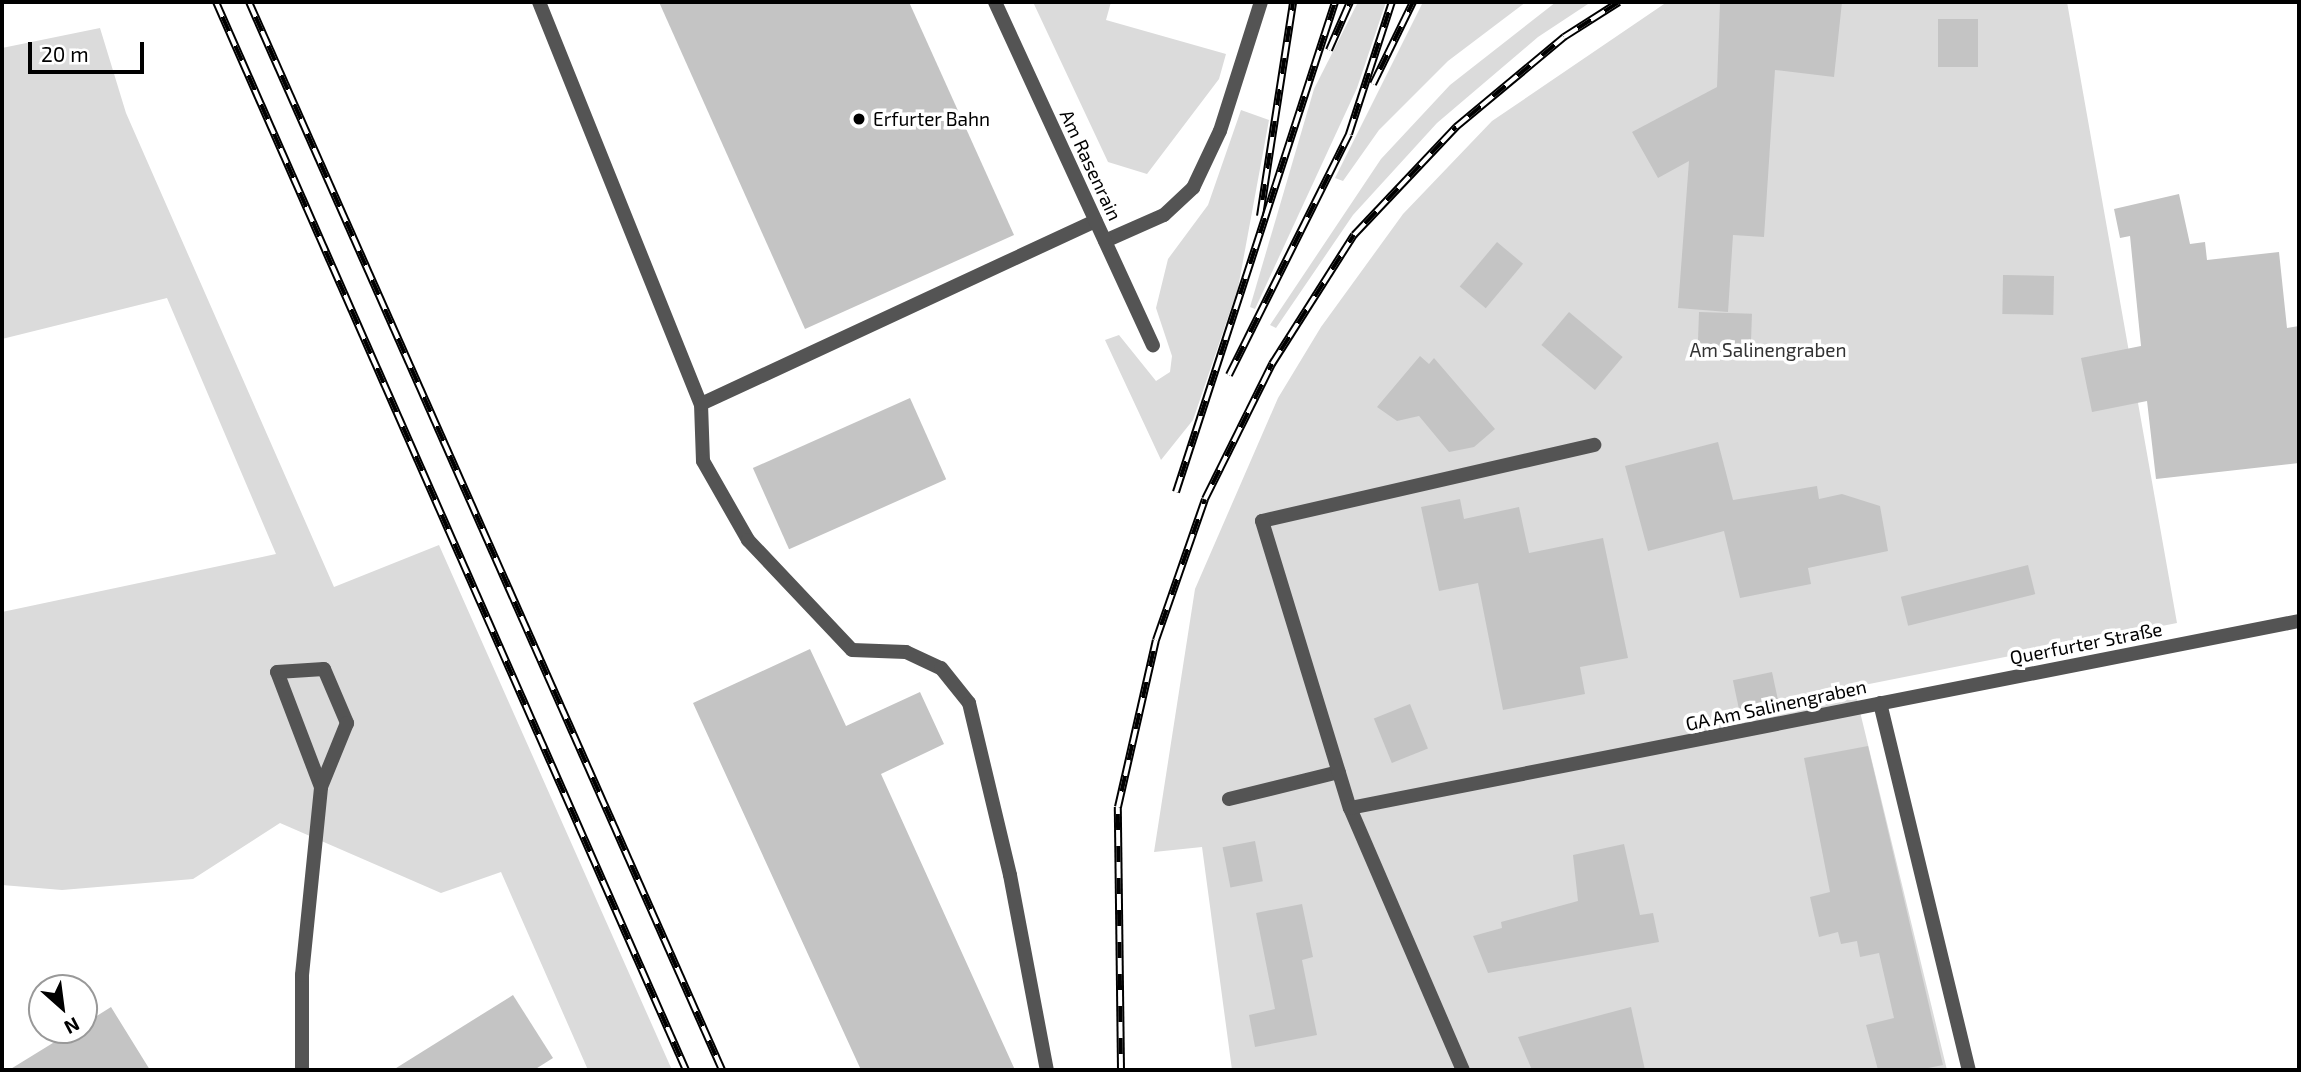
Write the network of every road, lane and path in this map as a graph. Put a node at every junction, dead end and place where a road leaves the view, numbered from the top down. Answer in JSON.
{"nodes":[{"id":1,"x":539,"y":2,"type":"edge"},
{"id":2,"x":995,"y":2,"type":"edge"},
{"id":3,"x":1261,"y":2,"type":"edge"},
{"id":4,"x":1096,"y":221,"type":"junction"},
{"id":5,"x":1105,"y":241,"type":"junction"},
{"id":6,"x":1153,"y":345,"type":"dead end"},
{"id":7,"x":701,"y":404,"type":"junction"},
{"id":8,"x":1594,"y":445,"type":"dead end"},
{"id":9,"x":2299,"y":621,"type":"edge"},
{"id":10,"x":1880,"y":703,"type":"junction"},
{"id":11,"x":1339,"y":772,"type":"junction"},
{"id":12,"x":321,"y":787,"type":"junction"},
{"id":13,"x":1229,"y":799,"type":"dead end"},
{"id":14,"x":1350,"y":808,"type":"junction"},
{"id":15,"x":302,"y":1070,"type":"edge"},
{"id":16,"x":1046,"y":1070,"type":"edge"},
{"id":17,"x":1464,"y":1070,"type":"edge"},
{"id":18,"x":1969,"y":1070,"type":"edge"}],
"edges":[{"from":1,"to":7,"type":"street"},
{"from":2,"to":4,"type":"street","name":"Am Rasenrain"},
{"from":3,"to":5,"type":"street"},
{"from":4,"to":5,"type":"street","name":"Am Rasenrain"},
{"from":4,"to":7,"type":"street"},
{"from":5,"to":6,"type":"street","name":"Am Rasenrain"},
{"from":7,"to":16,"type":"street"},
{"from":8,"to":11,"type":"street"},
{"from":9,"to":10,"type":"street","name":"Querfurter Straße"},
{"from":10,"to":14,"type":"street","name":"GA Am Salinengraben"},
{"from":10,"to":18,"type":"street","name":"GA Am Salinengraben"},
{"from":11,"to":13,"type":"street"},
{"from":11,"to":14,"type":"street"},
{"from":12,"to":12,"type":"street"},
{"from":12,"to":15,"type":"street"},
{"from":14,"to":17,"type":"street"}]}
